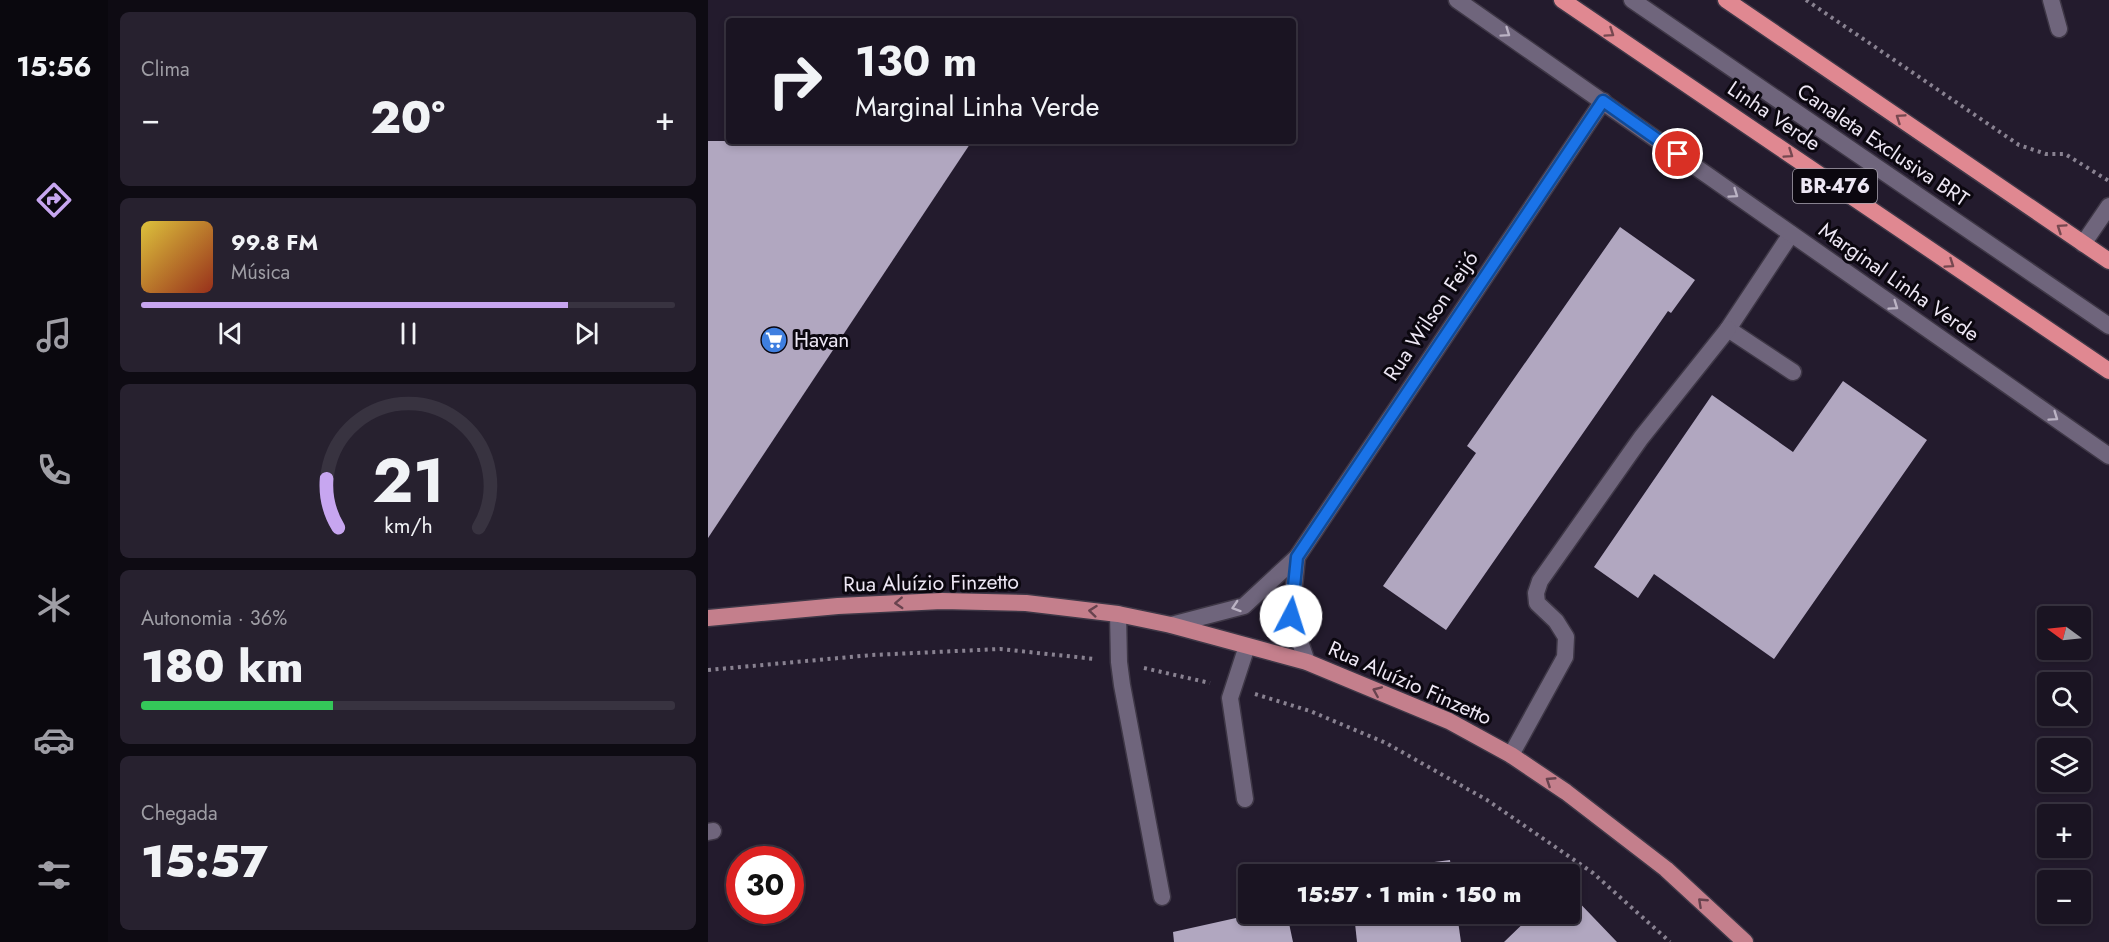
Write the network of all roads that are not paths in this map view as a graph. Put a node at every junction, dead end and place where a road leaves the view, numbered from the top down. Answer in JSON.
{"nodes":[{"id":1,"x":1458,"y":0,"type":"edge"},
{"id":2,"x":1562,"y":0,"type":"edge"},
{"id":3,"x":1632,"y":0,"type":"edge"},
{"id":4,"x":1726,"y":0,"type":"edge"},
{"id":5,"x":2051,"y":0,"type":"edge"},
{"id":6,"x":2059,"y":29,"type":"dead end"},
{"id":7,"x":1603,"y":101,"type":"junction"},
{"id":8,"x":2109,"y":206,"type":"edge"},
{"id":9,"x":1791,"y":234,"type":"junction"},
{"id":10,"x":2083,"y":244,"type":"junction"},
{"id":11,"x":2109,"y":261,"type":"edge"},
{"id":12,"x":2109,"y":326,"type":"edge"},
{"id":13,"x":1728,"y":329,"type":"junction"},
{"id":14,"x":2109,"y":371,"type":"edge"},
{"id":15,"x":1793,"y":372,"type":"dead end"},
{"id":16,"x":2109,"y":456,"type":"edge"},
{"id":17,"x":1297,"y":557,"type":"junction"},
{"id":18,"x":1118,"y":614,"type":"junction"},
{"id":19,"x":708,"y":618,"type":"edge"},
{"id":20,"x":1171,"y":625,"type":"junction"},
{"id":21,"x":1247,"y":646,"type":"junction"},
{"id":22,"x":1307,"y":662,"type":"junction"},
{"id":23,"x":1511,"y":755,"type":"junction"},
{"id":24,"x":1245,"y":799,"type":"dead end"},
{"id":25,"x":1162,"y":897,"type":"dead end"},
{"id":26,"x":1745,"y":942,"type":"edge"}],
"edges":[{"from":1,"to":7,"type":"street","name":"Marginal Linha Verde","one_way":true},
{"from":2,"to":14,"type":"highway","name":"Linha Verde","number":"BR-476","one_way":true},
{"from":3,"to":12,"type":"street","name":"Canaleta Exclusiva BRT"},
{"from":10,"to":4,"type":"highway","one_way":true},
{"from":5,"to":6,"type":"street"},
{"from":7,"to":9,"type":"street","name":"Marginal Linha Verde","one_way":true},
{"from":7,"to":17,"type":"street","name":"Rua Wilson Feijó"},
{"from":8,"to":10,"type":"street"},
{"from":9,"to":13,"type":"street"},
{"from":9,"to":16,"type":"street","name":"Marginal Linha Verde","one_way":true},
{"from":10,"to":11,"type":"highway"},
{"from":13,"to":15,"type":"street"},
{"from":13,"to":23,"type":"street"},
{"from":17,"to":20,"type":"street","name":"Rua Wilson Feijó","one_way":true},
{"from":17,"to":22,"type":"street","name":"Rua Wilson Feijó"},
{"from":18,"to":19,"type":"main road","name":"Rua Aluízio Finzetto","one_way":true},
{"from":18,"to":20,"type":"main road","name":"Rua Aluízio Finzetto"},
{"from":18,"to":25,"type":"street"},
{"from":20,"to":21,"type":"main road","name":"Rua Aluízio Finzetto"},
{"from":21,"to":22,"type":"main road","name":"Rua Aluízio Finzetto"},
{"from":21,"to":24,"type":"street"},
{"from":23,"to":22,"type":"main road","name":"Rua Aluízio Finzetto","one_way":true},
{"from":26,"to":23,"type":"main road","name":"Rua Aluízio Finzetto","one_way":true}]}
